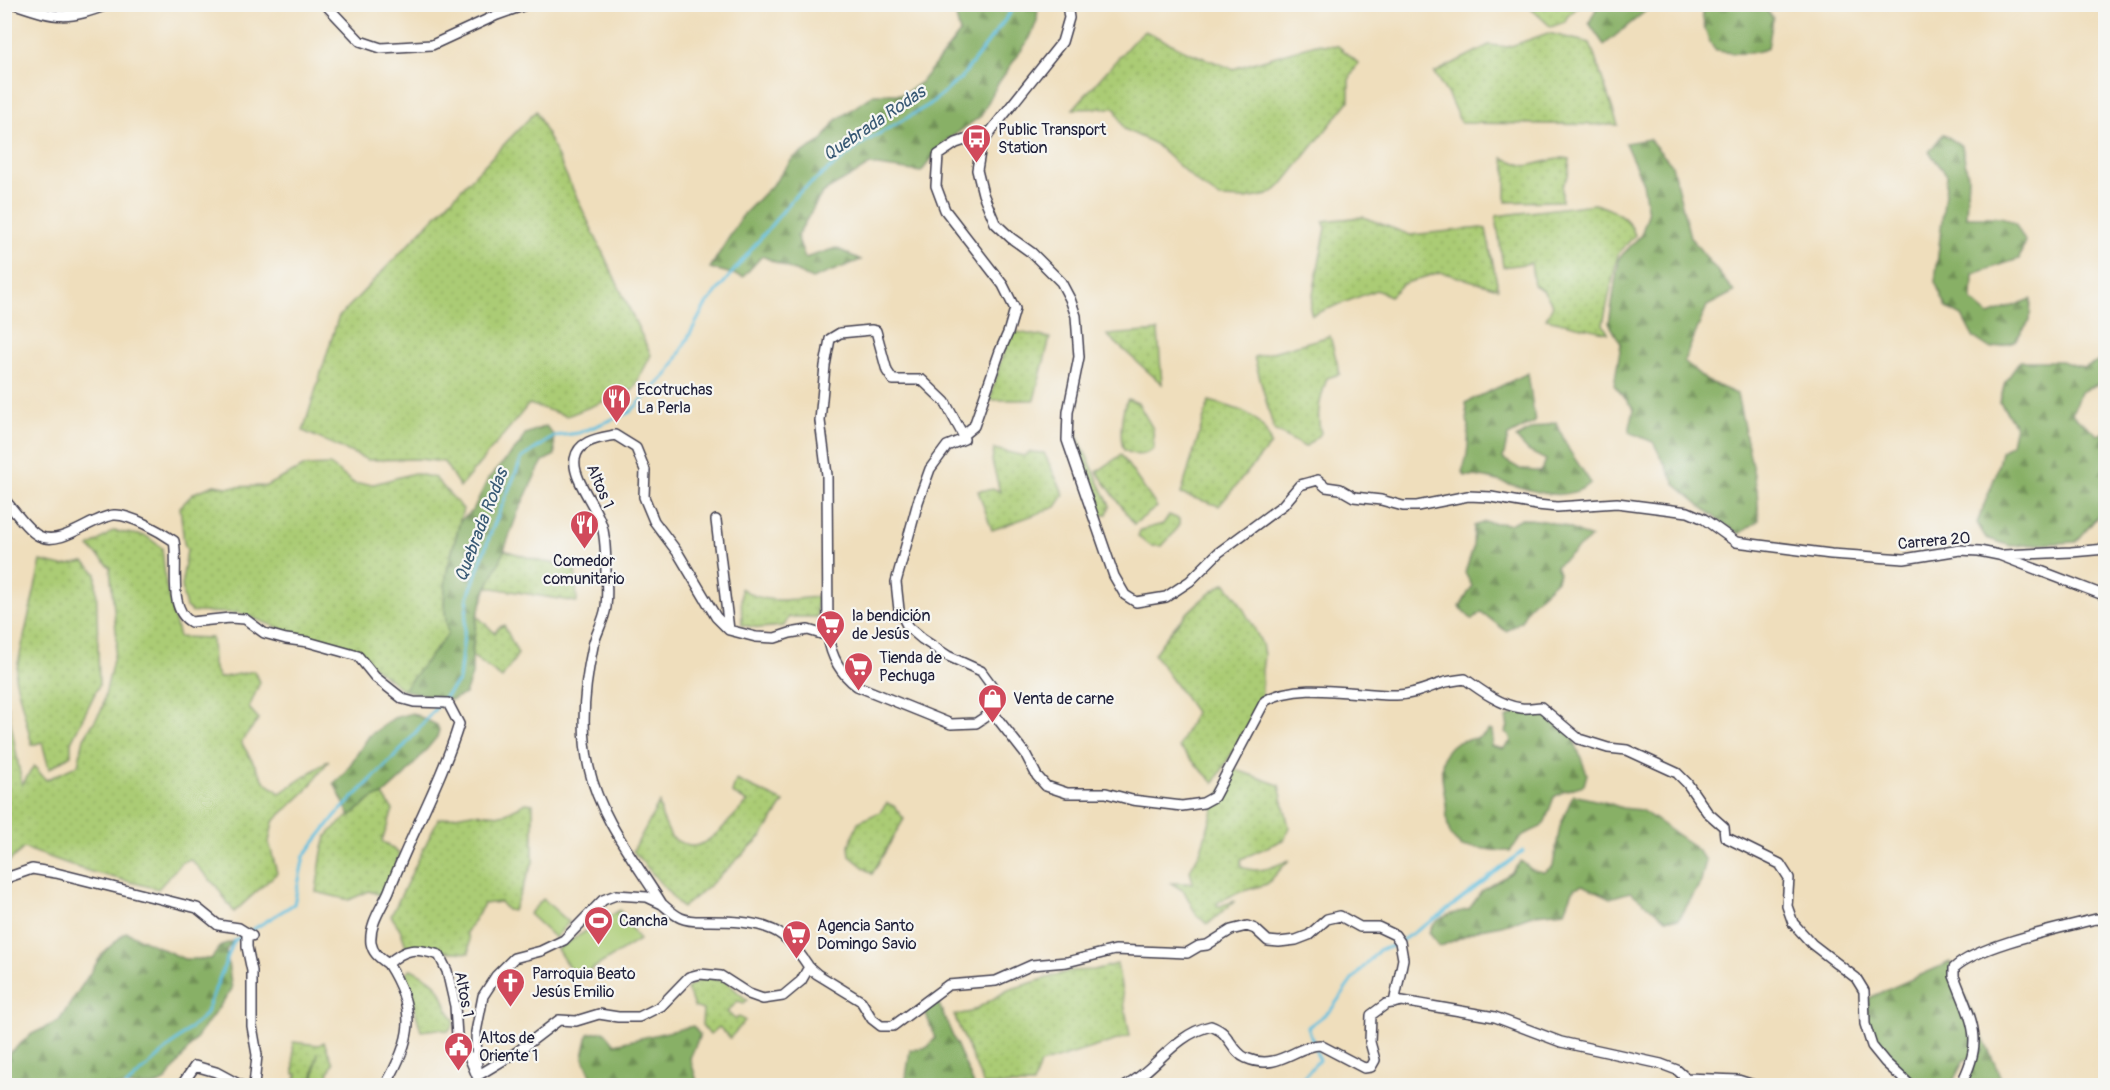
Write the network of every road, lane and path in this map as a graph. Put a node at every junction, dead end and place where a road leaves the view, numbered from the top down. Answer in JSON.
{"nodes":[{"id":1,"x":15,"y":4,"type":"edge"},
{"id":2,"x":110,"y":4,"type":"edge"},
{"id":3,"x":325,"y":4,"type":"edge"},
{"id":4,"x":528,"y":4,"type":"edge"},
{"id":5,"x":1067,"y":4,"type":"edge"},
{"id":6,"x":991,"y":131,"type":"junction"},
{"id":7,"x":963,"y":435,"type":"junction"},
{"id":8,"x":4,"y":499,"type":"edge"},
{"id":9,"x":716,"y":520,"type":"dead end"},
{"id":10,"x":2106,"y":549,"type":"edge"},
{"id":11,"x":1999,"y":555,"type":"junction"},
{"id":12,"x":2106,"y":596,"type":"edge"},
{"id":13,"x":729,"y":630,"type":"junction"},
{"id":14,"x":828,"y":636,"type":"junction"},
{"id":15,"x":990,"y":710,"type":"junction"},
{"id":16,"x":4,"y":881,"type":"edge"},
{"id":17,"x":662,"y":904,"type":"junction"},
{"id":18,"x":2106,"y":920,"type":"edge"},
{"id":19,"x":388,"y":964,"type":"junction"},
{"id":20,"x":809,"y":967,"type":"junction"},
{"id":21,"x":1394,"y":1003,"type":"junction"},
{"id":22,"x":477,"y":1076,"type":"junction"},
{"id":23,"x":181,"y":1086,"type":"edge"},
{"id":24,"x":242,"y":1086,"type":"edge"},
{"id":25,"x":254,"y":1086,"type":"edge"},
{"id":26,"x":386,"y":1086,"type":"edge"},
{"id":27,"x":1126,"y":1086,"type":"edge"},
{"id":28,"x":1757,"y":1086,"type":"edge"},
{"id":29,"x":1911,"y":1086,"type":"edge"},
{"id":30,"x":1960,"y":1086,"type":"edge"}],
"edges":[{"from":1,"to":2,"type":"street"},
{"from":3,"to":4,"type":"street"},
{"from":5,"to":6,"type":"street","name":"Carrera 20"},
{"from":6,"to":7,"type":"street"},
{"from":6,"to":11,"type":"street","name":"Carrera 20"},
{"from":7,"to":14,"type":"street"},
{"from":7,"to":15,"type":"street"},
{"from":8,"to":19,"type":"street"},
{"from":9,"to":13,"type":"street"},
{"from":10,"to":11,"type":"street"},
{"from":11,"to":12,"type":"street","name":"Carrera 20"},
{"from":13,"to":14,"type":"street"},
{"from":13,"to":17,"type":"street","name":"Altos 1"},
{"from":14,"to":15,"type":"street"},
{"from":15,"to":29,"type":"street"},
{"from":16,"to":25,"type":"street"},
{"from":17,"to":20,"type":"street","name":"Altos 1"},
{"from":17,"to":22,"type":"street"},
{"from":18,"to":30,"type":"street"},
{"from":19,"to":22,"type":"street","name":"Altos 1"},
{"from":19,"to":26,"type":"street"},
{"from":20,"to":21,"type":"street","name":"Altos 1"},
{"from":20,"to":22,"type":"street"},
{"from":21,"to":27,"type":"street"},
{"from":21,"to":28,"type":"street"},
{"from":23,"to":24,"type":"street"}]}
